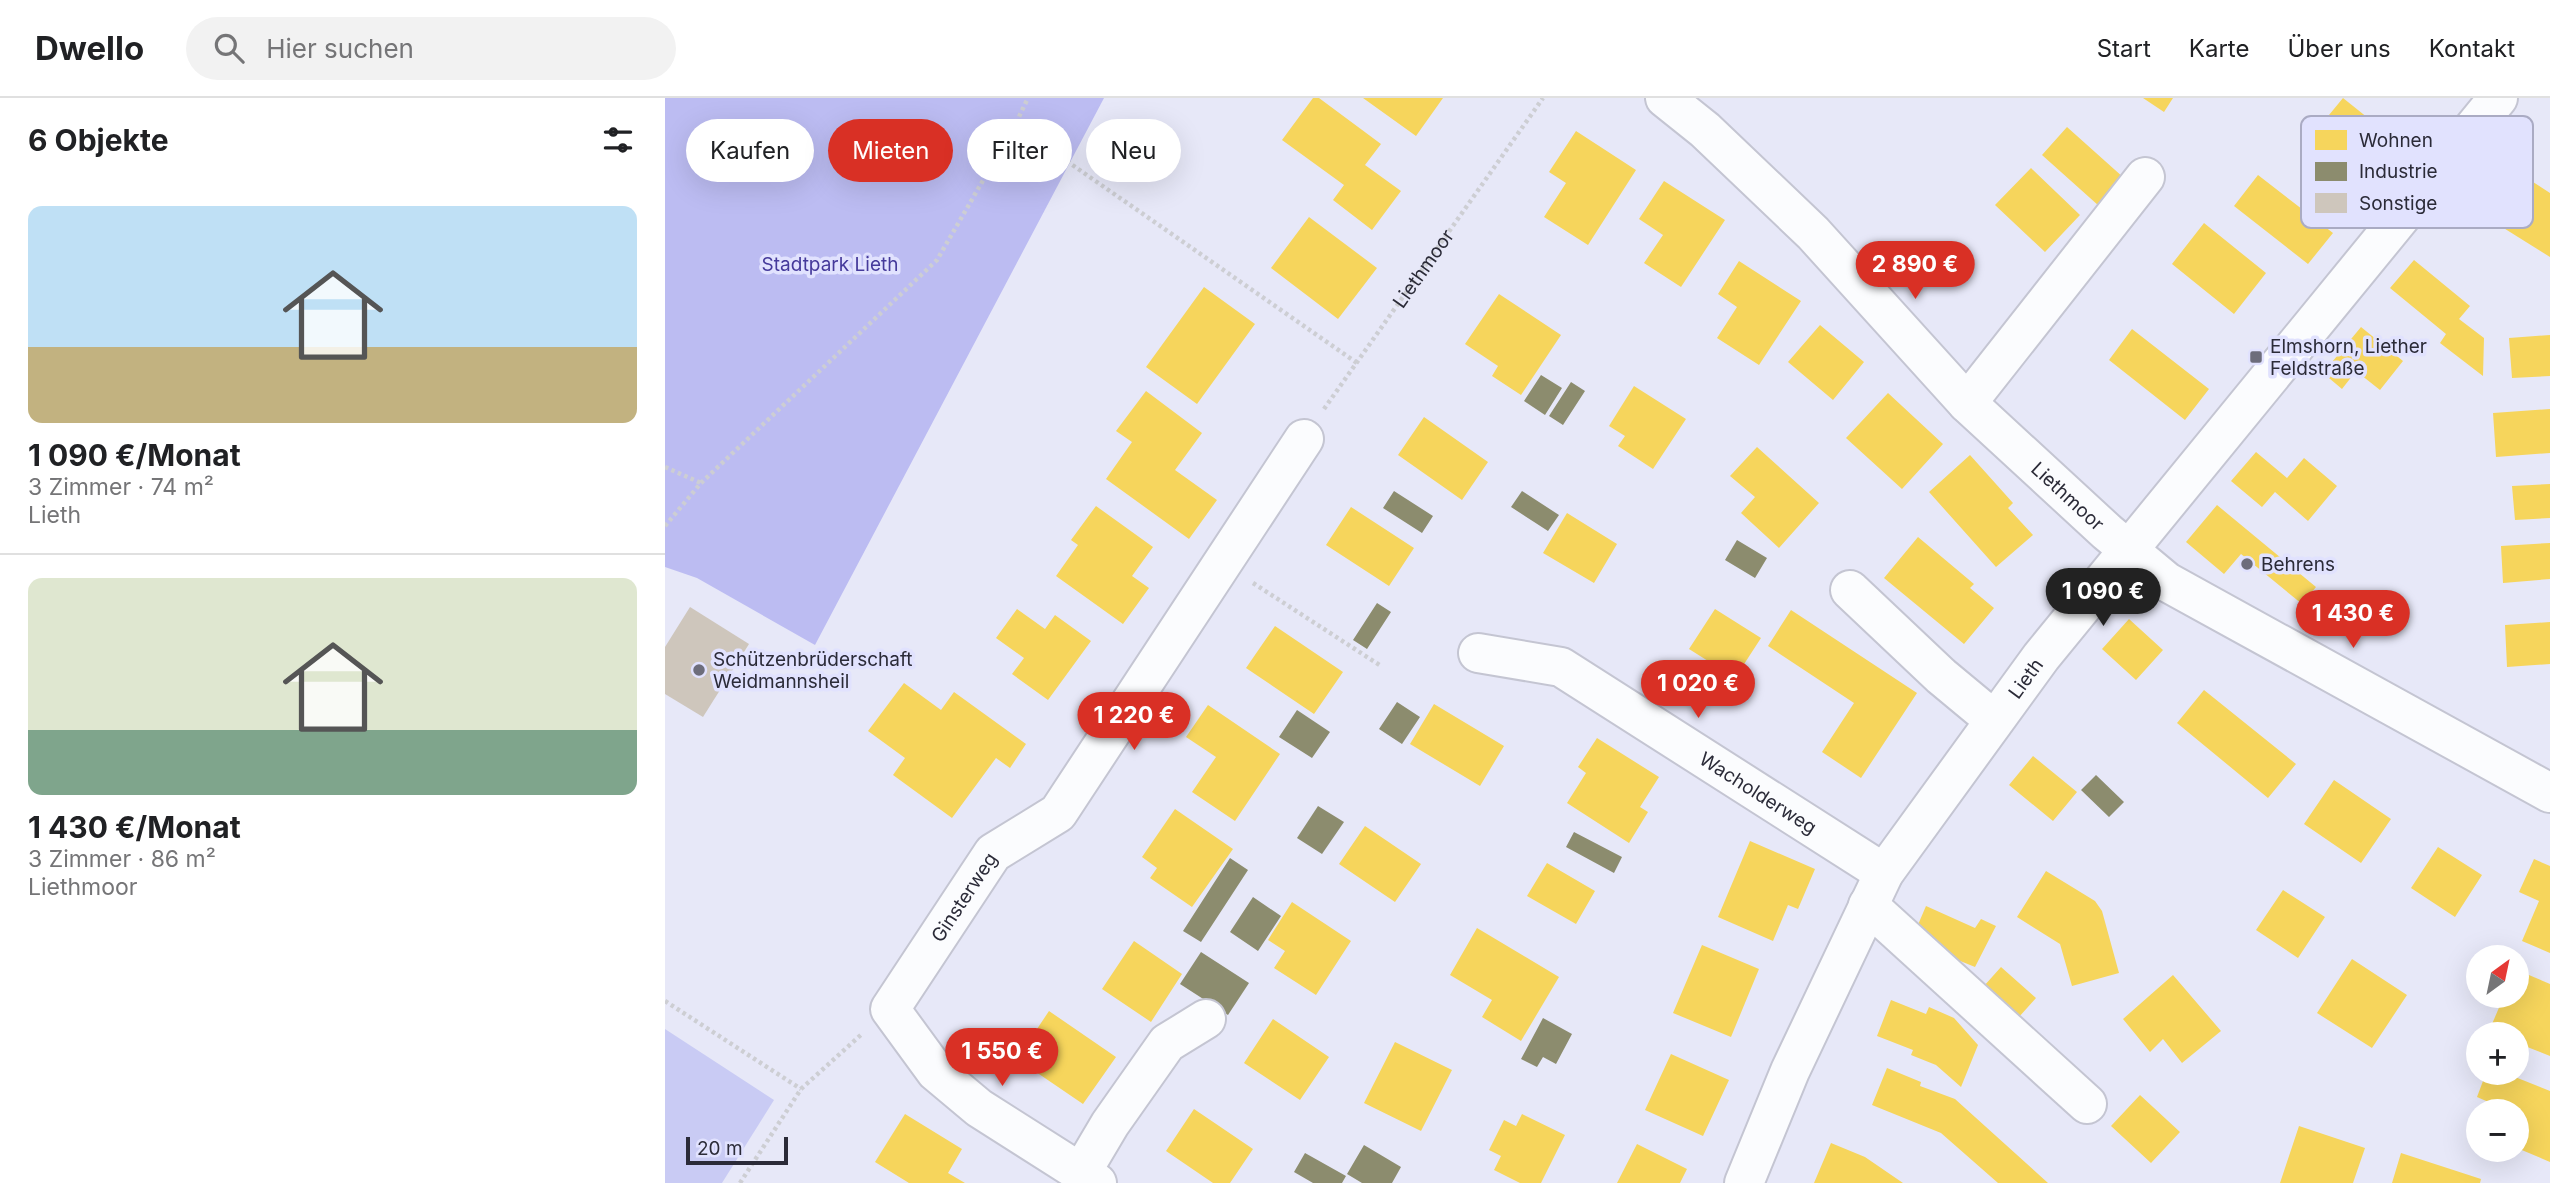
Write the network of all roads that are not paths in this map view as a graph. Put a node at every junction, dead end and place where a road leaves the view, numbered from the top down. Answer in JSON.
{"nodes":[{"id":1,"x":1665,"y":98,"type":"edge"},
{"id":2,"x":2498,"y":98,"type":"edge"},
{"id":3,"x":2483,"y":116,"type":"edge"},
{"id":4,"x":2145,"y":177,"type":"dead end"},
{"id":5,"x":2391,"y":228,"type":"edge"},
{"id":6,"x":1968,"y":403,"type":"junction"},
{"id":7,"x":1304,"y":439,"type":"road end"},
{"id":8,"x":2127,"y":550,"type":"junction"},
{"id":9,"x":1850,"y":590,"type":"dead end"},
{"id":10,"x":1478,"y":653,"type":"dead end"},
{"id":11,"x":1994,"y":720,"type":"junction"},
{"id":12,"x":2550,"y":793,"type":"edge"},
{"id":13,"x":1876,"y":889,"type":"junction"},
{"id":14,"x":1206,"y":1019,"type":"dead end"},
{"id":15,"x":2087,"y":1104,"type":"dead end"},
{"id":16,"x":1089,"y":1178,"type":"edge"},
{"id":17,"x":1744,"y":1183,"type":"edge"}],
"edges":[{"from":1,"to":6,"type":"street","name":"Liethmoor"},
{"from":2,"to":3,"type":"street","name":"Lieth"},
{"from":4,"to":6,"type":"street"},
{"from":5,"to":8,"type":"street","name":"Lieth"},
{"from":6,"to":8,"type":"street","name":"Liethmoor"},
{"from":7,"to":16,"type":"street","name":"Ginsterweg"},
{"from":8,"to":11,"type":"street","name":"Lieth"},
{"from":8,"to":12,"type":"street","name":"Liethmoor"},
{"from":9,"to":11,"type":"street"},
{"from":10,"to":13,"type":"street","name":"Wacholderweg"},
{"from":11,"to":13,"type":"street","name":"Lieth"},
{"from":13,"to":15,"type":"street","name":"Wacholderweg"},
{"from":13,"to":17,"type":"street","name":"Lieth"},
{"from":14,"to":16,"type":"street"}]}
